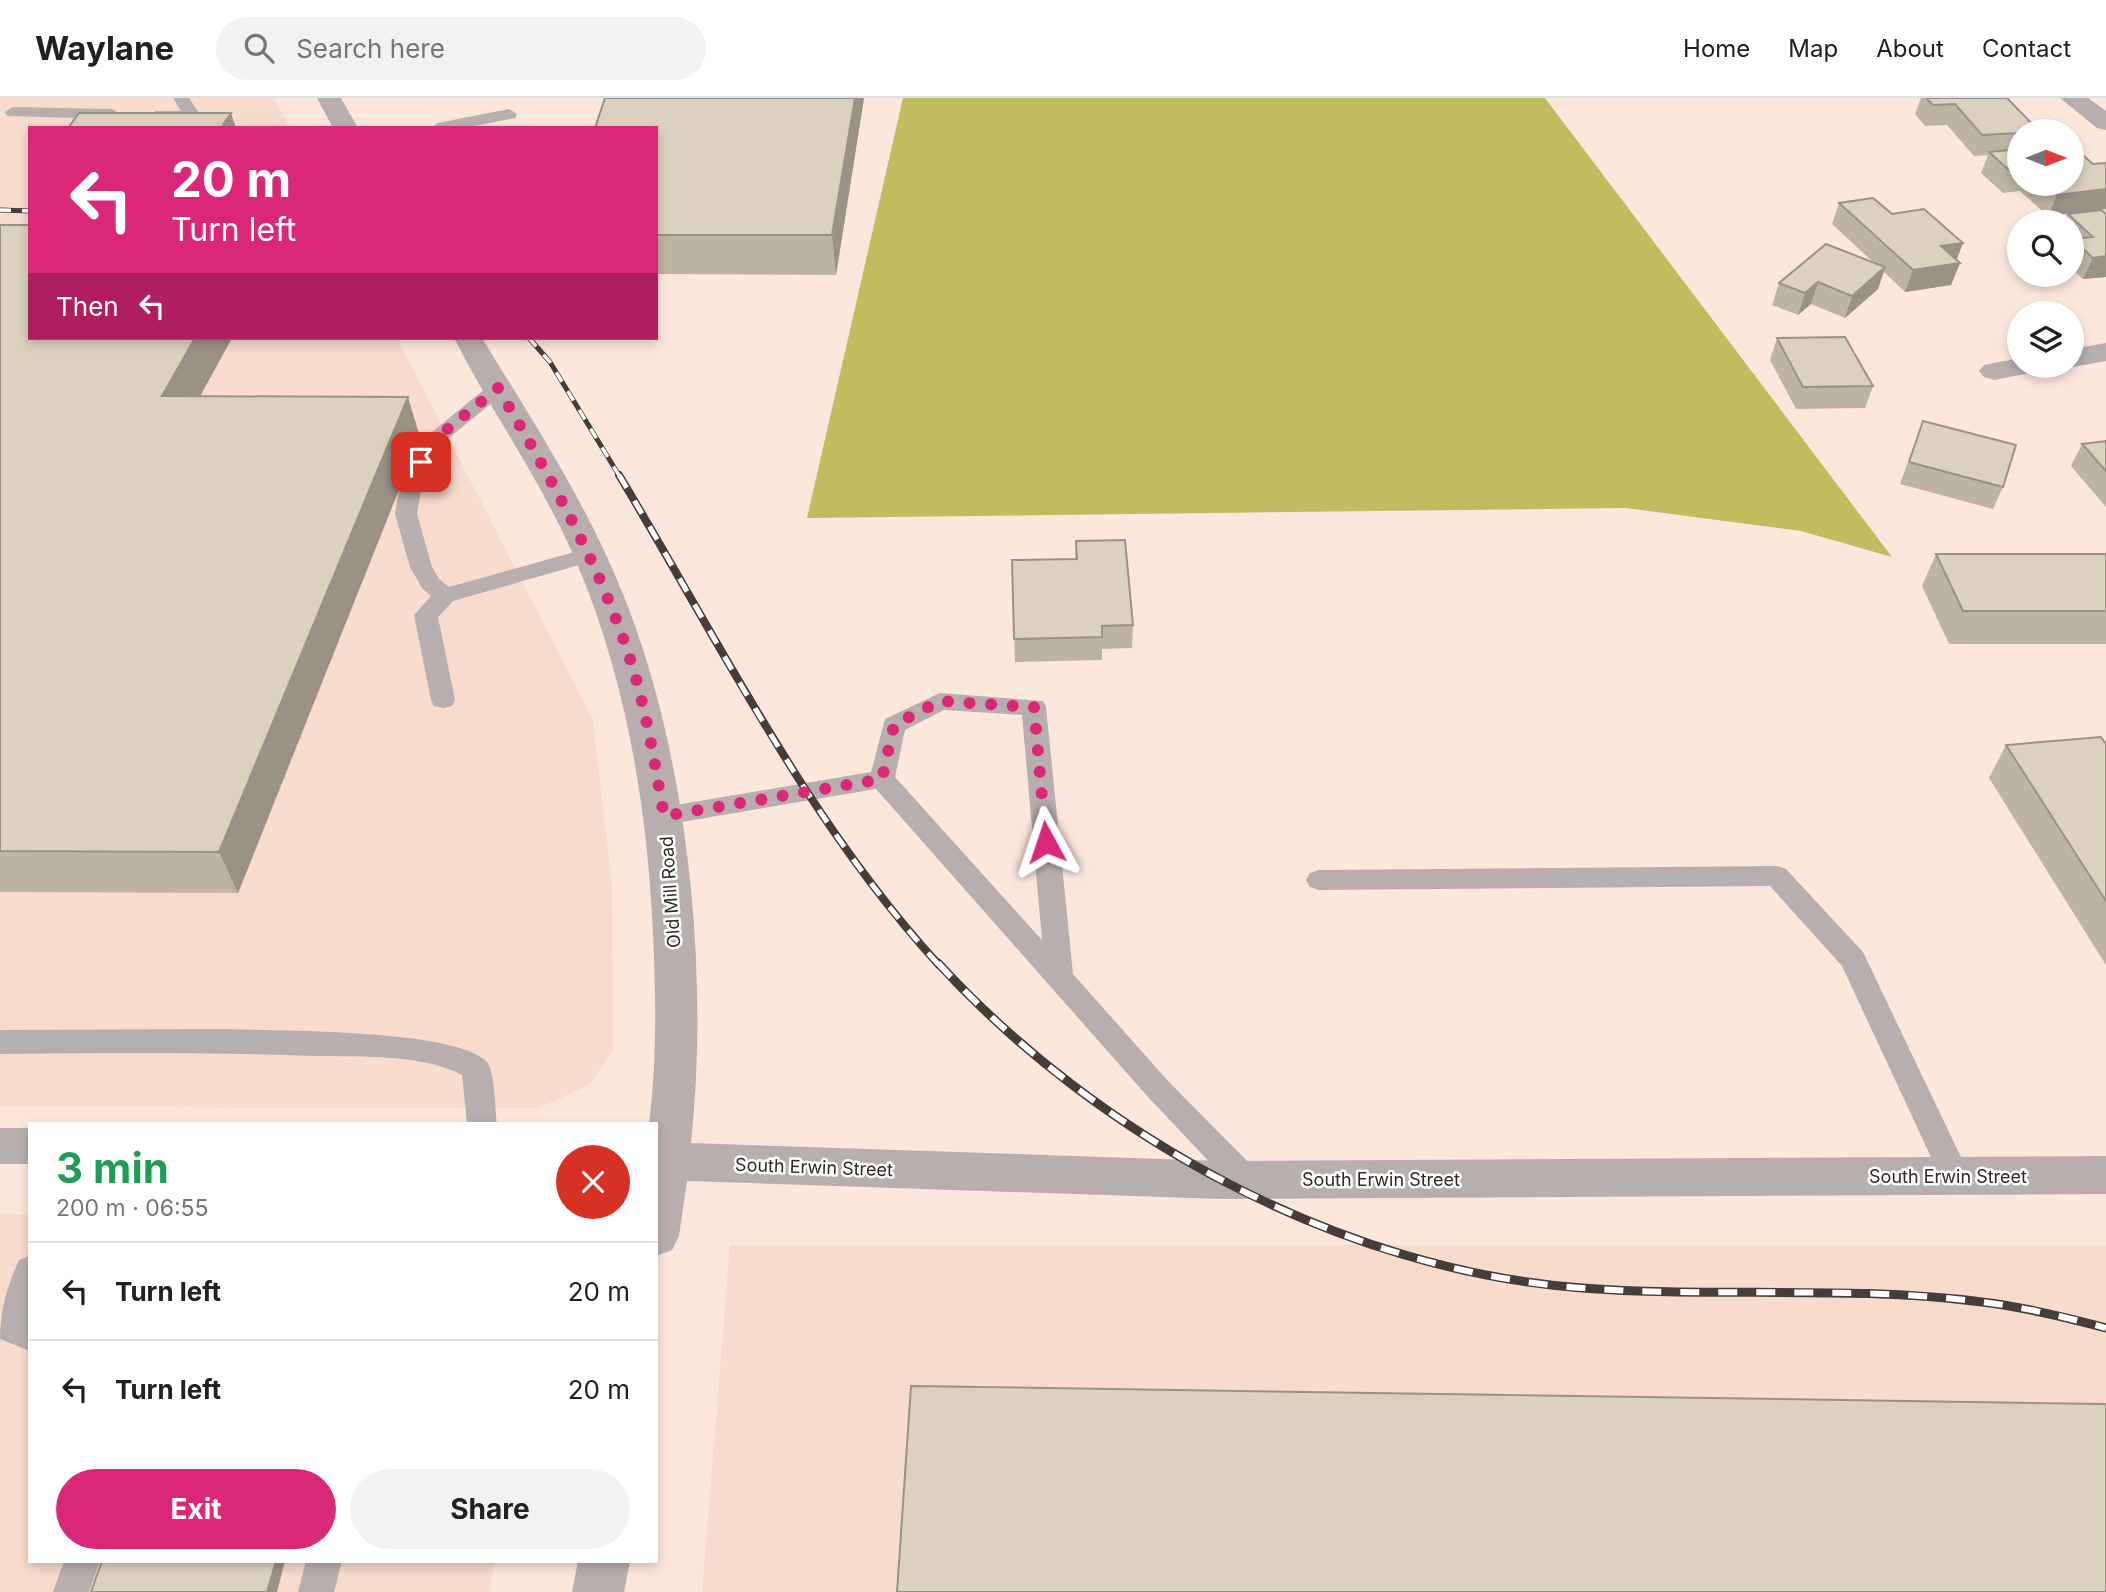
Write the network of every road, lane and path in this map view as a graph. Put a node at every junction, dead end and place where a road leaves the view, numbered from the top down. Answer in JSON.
{"nodes":[{"id":1,"x":181,"y":98,"type":"edge"},
{"id":2,"x":329,"y":98,"type":"edge"},
{"id":3,"x":2072,"y":98,"type":"edge"},
{"id":4,"x":13,"y":112,"type":"dead end"},
{"id":5,"x":507,"y":113,"type":"edge"},
{"id":6,"x":2106,"y":123,"type":"edge"},
{"id":7,"x":345,"y":126,"type":"edge"},
{"id":8,"x":447,"y":126,"type":"edge"},
{"id":9,"x":469,"y":340,"type":"edge"},
{"id":10,"x":2106,"y":352,"type":"edge"},
{"id":11,"x":2084,"y":356,"type":"edge"},
{"id":12,"x":2007,"y":369,"type":"edge"},
{"id":13,"x":1994,"y":371,"type":"dead end"},
{"id":14,"x":498,"y":388,"type":"junction"},
{"id":15,"x":589,"y":555,"type":"junction"},
{"id":16,"x":444,"y":596,"type":"junction"},
{"id":17,"x":443,"y":700,"type":"dead end"},
{"id":18,"x":882,"y":779,"type":"junction"},
{"id":19,"x":664,"y":816,"type":"junction"},
{"id":20,"x":1319,"y":880,"type":"dead end"},
{"id":21,"x":1059,"y":976,"type":"junction"},
{"id":22,"x":0,"y":1042,"type":"edge"},
{"id":23,"x":482,"y":1122,"type":"edge"},
{"id":24,"x":0,"y":1146,"type":"edge"},
{"id":25,"x":28,"y":1146,"type":"edge"},
{"id":26,"x":662,"y":1161,"type":"edge"},
{"id":27,"x":2106,"y":1175,"type":"edge"},
{"id":28,"x":1955,"y":1176,"type":"junction"},
{"id":29,"x":1246,"y":1180,"type":"junction"},
{"id":30,"x":658,"y":1211,"type":"edge"},
{"id":31,"x":28,"y":1276,"type":"edge"},
{"id":32,"x":28,"y":1335,"type":"edge"},
{"id":33,"x":81,"y":1563,"type":"edge"},
{"id":34,"x":323,"y":1563,"type":"edge"},
{"id":35,"x":604,"y":1563,"type":"edge"},
{"id":36,"x":71,"y":1592,"type":"edge"},
{"id":37,"x":316,"y":1592,"type":"edge"},
{"id":38,"x":598,"y":1592,"type":"edge"}],
"edges":[{"from":1,"to":4,"type":"lane"},
{"from":2,"to":7,"type":"street"},
{"from":3,"to":6,"type":"street"},
{"from":5,"to":8,"type":"lane"},
{"from":9,"to":14,"type":"street","name":"Old Mill Road"},
{"from":10,"to":11,"type":"street"},
{"from":12,"to":13,"type":"street"},
{"from":14,"to":15,"type":"street","name":"Old Mill Road"},
{"from":14,"to":16,"type":"lane"},
{"from":15,"to":16,"type":"lane"},
{"from":15,"to":19,"type":"street","name":"Old Mill Road"},
{"from":16,"to":17,"type":"lane"},
{"from":18,"to":19,"type":"lane"},
{"from":18,"to":21,"type":"lane"},
{"from":18,"to":21,"type":"lane"},
{"from":19,"to":26,"type":"street","name":"Old Mill Road"},
{"from":20,"to":28,"type":"lane"},
{"from":21,"to":29,"type":"lane"},
{"from":22,"to":23,"type":"lane"},
{"from":24,"to":25,"type":"street"},
{"from":26,"to":29,"type":"street","name":"South Erwin Street"},
{"from":26,"to":30,"type":"street","name":"Old Mill Road"},
{"from":27,"to":28,"type":"street","name":"South Erwin Street"},
{"from":28,"to":29,"type":"street","name":"South Erwin Street"},
{"from":31,"to":32,"type":"lane"},
{"from":33,"to":36,"type":"lane"},
{"from":34,"to":37,"type":"lane"},
{"from":35,"to":38,"type":"street"}]}
